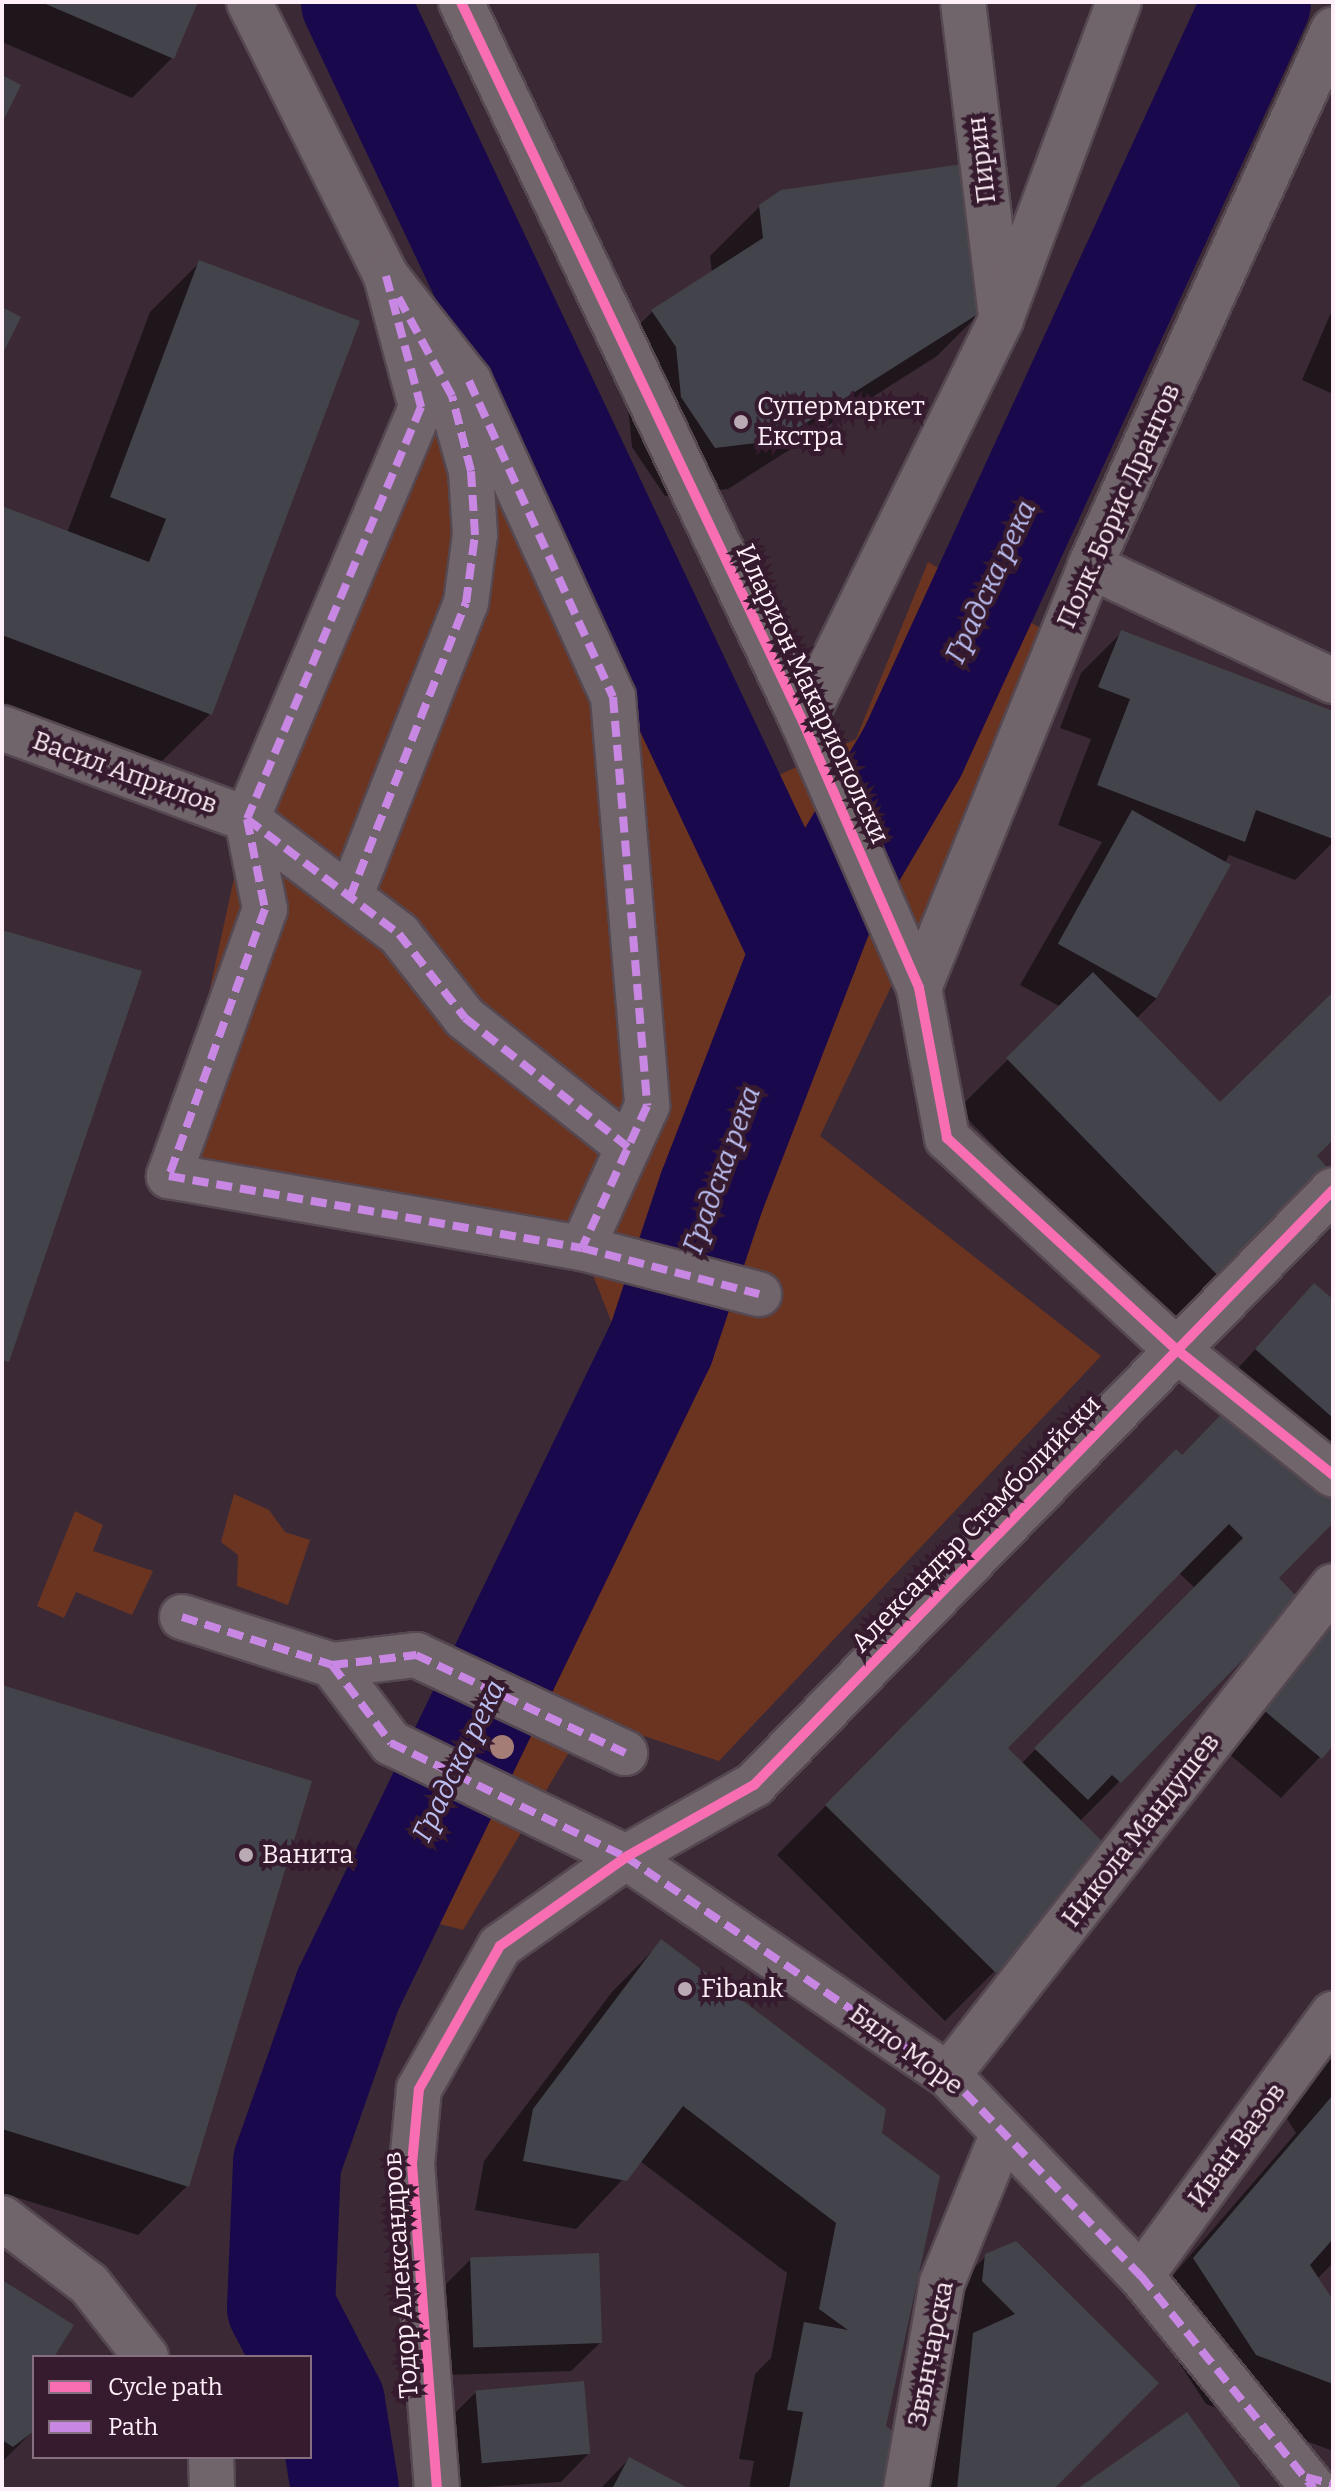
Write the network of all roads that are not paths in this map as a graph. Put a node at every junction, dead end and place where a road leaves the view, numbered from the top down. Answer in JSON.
{"nodes":[{"id":1,"x":249,"y":2,"type":"edge"},
{"id":2,"x":461,"y":2,"type":"edge"},
{"id":3,"x":963,"y":2,"type":"edge"},
{"id":4,"x":1119,"y":2,"type":"edge"},
{"id":5,"x":1333,"y":30,"type":"edge"},
{"id":6,"x":386,"y":276,"type":"junction"},
{"id":7,"x":1001,"y":319,"type":"junction"},
{"id":8,"x":1090,"y":566,"type":"junction"},
{"id":9,"x":1333,"y":681,"type":"edge"},
{"id":10,"x":803,"y":722,"type":"junction"},
{"id":11,"x":2,"y":728,"type":"edge"},
{"id":12,"x":247,"y":819,"type":"junction"},
{"id":13,"x":350,"y":897,"type":"junction"},
{"id":14,"x":919,"y":988,"type":"junction"},
{"id":15,"x":628,"y":1147,"type":"junction"},
{"id":16,"x":1333,"y":1190,"type":"edge"},
{"id":17,"x":582,"y":1248,"type":"junction"},
{"id":18,"x":759,"y":1294,"type":"dead end"},
{"id":19,"x":1176,"y":1349,"type":"junction"},
{"id":20,"x":1333,"y":1475,"type":"edge"},
{"id":21,"x":1333,"y":1586,"type":"edge"},
{"id":22,"x":182,"y":1617,"type":"dead end"},
{"id":23,"x":332,"y":1665,"type":"junction"},
{"id":24,"x":625,"y":1753,"type":"dead end"},
{"id":25,"x":626,"y":1857,"type":"junction"},
{"id":26,"x":1333,"y":2014,"type":"edge"},
{"id":27,"x":948,"y":2075,"type":"junction"},
{"id":28,"x":1003,"y":2133,"type":"junction"},
{"id":29,"x":2,"y":2218,"type":"edge"},
{"id":30,"x":1141,"y":2276,"type":"junction"},
{"id":31,"x":144,"y":2355,"type":"edge"},
{"id":32,"x":211,"y":2459,"type":"edge"},
{"id":33,"x":1318,"y":2483,"type":"edge"},
{"id":34,"x":212,"y":2489,"type":"edge"},
{"id":35,"x":437,"y":2489,"type":"edge"},
{"id":36,"x":906,"y":2489,"type":"edge"}],
"edges":[{"from":1,"to":6,"type":"street"},
{"from":2,"to":10,"type":"street","name":"Иларион Макариополски"},
{"from":3,"to":7,"type":"street","name":"Пирин"},
{"from":4,"to":7,"type":"street"},
{"from":5,"to":8,"type":"street","name":"Полк. Борис Дрангов"},
{"from":6,"to":12,"type":"street"},
{"from":6,"to":13,"type":"street"},
{"from":6,"to":15,"type":"street"},
{"from":7,"to":10,"type":"street"},
{"from":8,"to":9,"type":"street"},
{"from":8,"to":14,"type":"street","name":"Полк. Борис Дрангов"},
{"from":10,"to":14,"type":"street","name":"Иларион Макариополски"},
{"from":11,"to":12,"type":"street","name":"Васил Априлов"},
{"from":12,"to":13,"type":"street","name":"Васил Априлов"},
{"from":12,"to":17,"type":"street"},
{"from":13,"to":15,"type":"street","name":"Васил Априлов"},
{"from":14,"to":19,"type":"street","name":"Иларион Макариополски"},
{"from":15,"to":17,"type":"street"},
{"from":16,"to":19,"type":"street","name":"Александър Стамболийски"},
{"from":17,"to":18,"type":"street"},
{"from":19,"to":20,"type":"street","name":"Иларион Макариополски"},
{"from":19,"to":25,"type":"street","name":"Александър Стамболийски"},
{"from":21,"to":27,"type":"street","name":"Никола Мандушев"},
{"from":22,"to":23,"type":"street"},
{"from":23,"to":24,"type":"street"},
{"from":23,"to":25,"type":"street","name":"Бяло Море"},
{"from":25,"to":27,"type":"street","name":"Бяло Море"},
{"from":25,"to":35,"type":"street","name":"Тодор Александров"},
{"from":26,"to":30,"type":"street","name":"Иван Вазов"},
{"from":27,"to":28,"type":"street","name":"Бяло Море"},
{"from":28,"to":30,"type":"street","name":"Бяло Море"},
{"from":28,"to":36,"type":"street","name":"Звънчарска"},
{"from":29,"to":31,"type":"street"},
{"from":30,"to":33,"type":"street","name":"Бяло Море"},
{"from":32,"to":34,"type":"street"}]}
